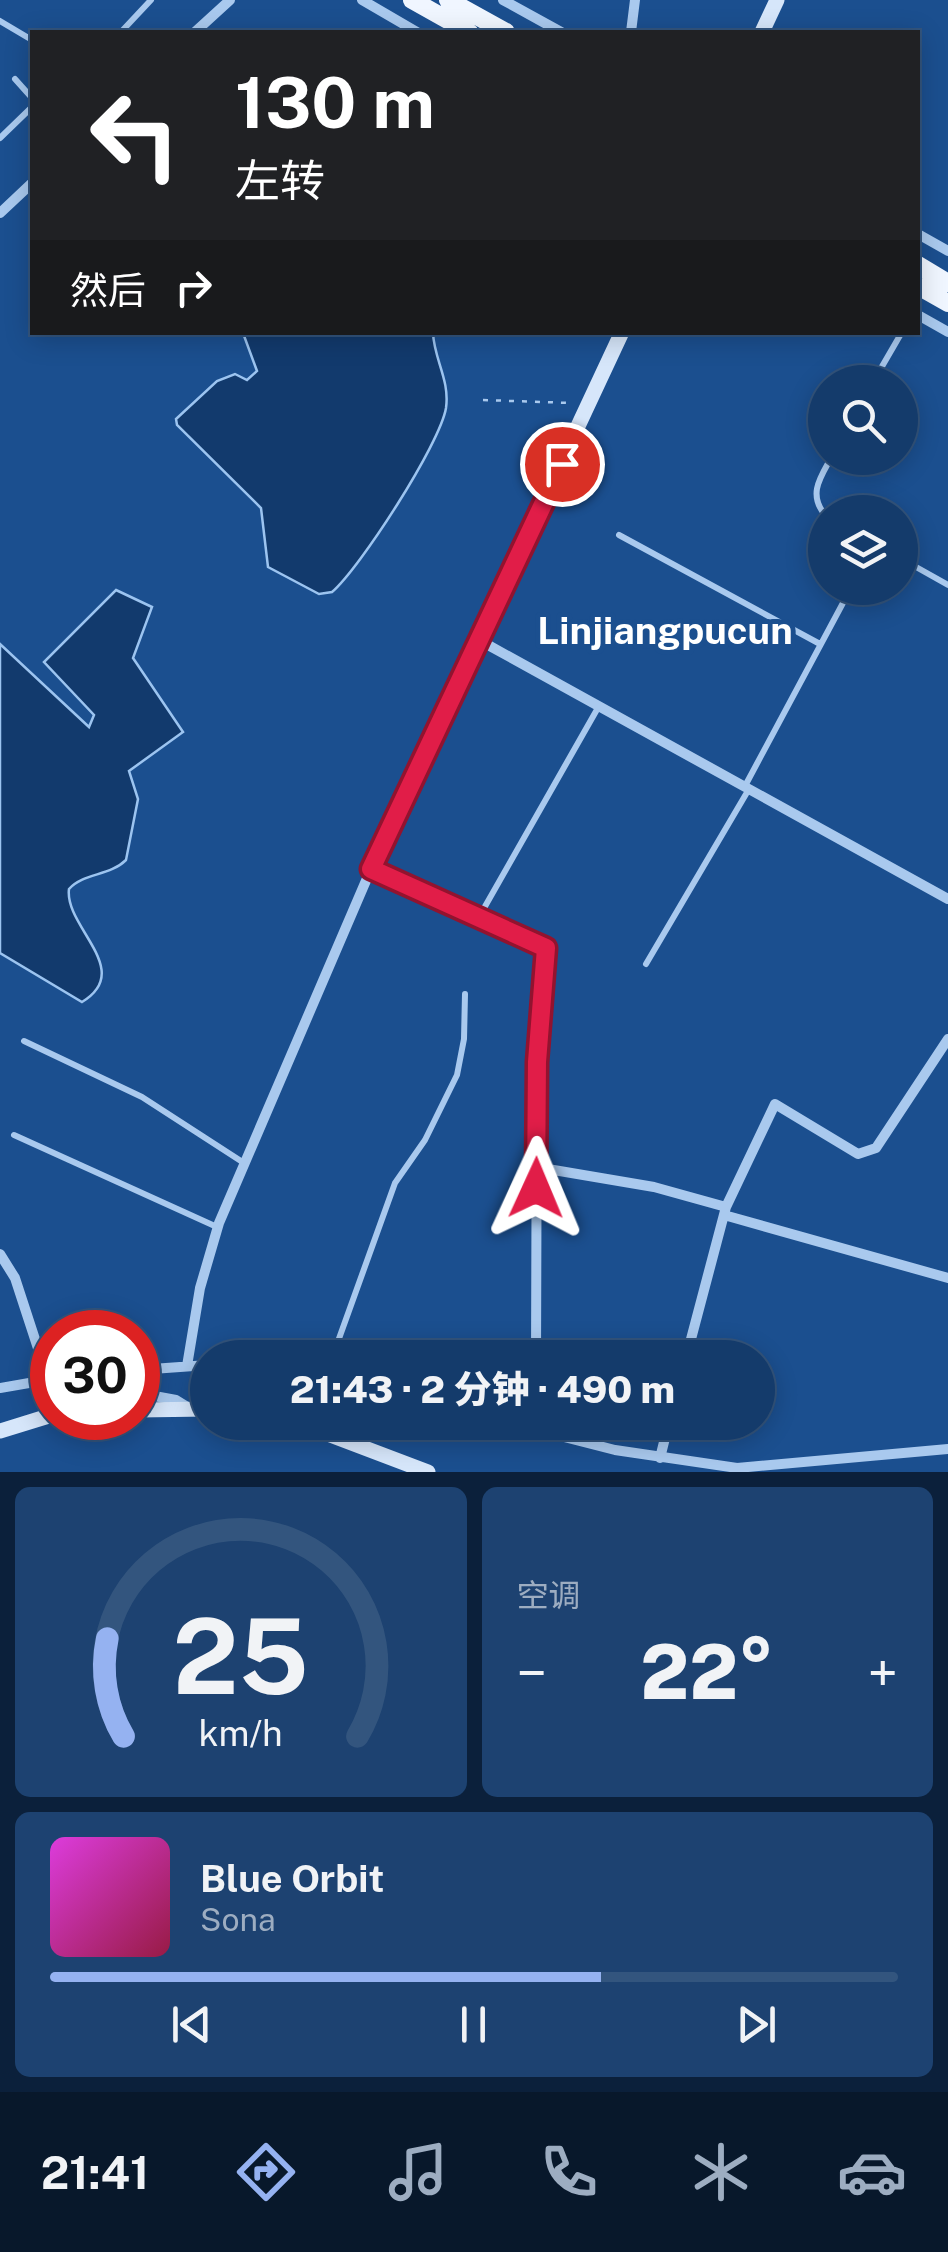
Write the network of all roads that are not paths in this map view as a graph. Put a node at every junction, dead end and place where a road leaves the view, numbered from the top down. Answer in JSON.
{"nodes":[{"id":1,"x":151,"y":0,"type":"edge"},
{"id":2,"x":230,"y":0,"type":"edge"},
{"id":3,"x":362,"y":0,"type":"edge"},
{"id":4,"x":412,"y":0,"type":"edge"},
{"id":5,"x":448,"y":0,"type":"edge"},
{"id":6,"x":503,"y":0,"type":"edge"},
{"id":7,"x":635,"y":0,"type":"edge"},
{"id":8,"x":777,"y":0,"type":"edge"},
{"id":9,"x":0,"y":20,"type":"edge"},
{"id":10,"x":123,"y":30,"type":"edge"},
{"id":11,"x":197,"y":30,"type":"edge"},
{"id":12,"x":414,"y":30,"type":"edge"},
{"id":13,"x":465,"y":30,"type":"edge"},
{"id":14,"x":502,"y":30,"type":"edge"},
{"id":15,"x":557,"y":30,"type":"edge"},
{"id":16,"x":631,"y":30,"type":"edge"},
{"id":17,"x":763,"y":30,"type":"edge"},
{"id":18,"x":30,"y":39,"type":"edge"},
{"id":19,"x":15,"y":79,"type":"dead end"},
{"id":20,"x":30,"y":96,"type":"edge"},
{"id":21,"x":30,"y":109,"type":"edge"},
{"id":22,"x":0,"y":138,"type":"edge"},
{"id":23,"x":30,"y":185,"type":"edge"},
{"id":24,"x":0,"y":213,"type":"edge"},
{"id":25,"x":920,"y":235,"type":"edge"},
{"id":26,"x":948,"y":252,"type":"edge"},
{"id":27,"x":920,"y":267,"type":"edge"},
{"id":28,"x":948,"y":282,"type":"edge"},
{"id":29,"x":920,"y":287,"type":"edge"},
{"id":30,"x":948,"y":303,"type":"edge"},
{"id":31,"x":920,"y":316,"type":"edge"},
{"id":32,"x":948,"y":332,"type":"edge"},
{"id":33,"x":621,"y":335,"type":"edge"},
{"id":34,"x":900,"y":335,"type":"edge"},
{"id":35,"x":884,"y":365,"type":"edge"},
{"id":36,"x":619,"y":535,"type":"dead end"},
{"id":37,"x":918,"y":568,"type":"edge"},
{"id":38,"x":948,"y":586,"type":"edge"},
{"id":39,"x":841,"y":605,"type":"edge"},
{"id":40,"x":479,"y":640,"type":"junction"},
{"id":41,"x":820,"y":644,"type":"junction"},
{"id":42,"x":600,"y":705,"type":"junction"},
{"id":43,"x":747,"y":788,"type":"junction"},
{"id":44,"x":371,"y":869,"type":"junction"},
{"id":45,"x":948,"y":899,"type":"edge"},
{"id":46,"x":478,"y":918,"type":"junction"},
{"id":47,"x":646,"y":964,"type":"dead end"},
{"id":48,"x":465,"y":994,"type":"dead end"},
{"id":49,"x":948,"y":1038,"type":"edge"},
{"id":50,"x":24,"y":1042,"type":"dead end"},
{"id":51,"x":14,"y":1134,"type":"dead end"},
{"id":52,"x":244,"y":1163,"type":"junction"},
{"id":53,"x":536,"y":1167,"type":"junction"},
{"id":54,"x":725,"y":1211,"type":"junction"},
{"id":55,"x":218,"y":1228,"type":"junction"},
{"id":56,"x":0,"y":1254,"type":"edge"},
{"id":57,"x":948,"y":1278,"type":"edge"},
{"id":58,"x":30,"y":1321,"type":"edge"},
{"id":59,"x":338,"y":1340,"type":"edge"},
{"id":60,"x":536,"y":1340,"type":"edge"},
{"id":61,"x":691,"y":1340,"type":"edge"},
{"id":62,"x":188,"y":1366,"type":"joint"},
{"id":63,"x":160,"y":1368,"type":"edge"},
{"id":64,"x":30,"y":1383,"type":"edge"},
{"id":65,"x":0,"y":1388,"type":"edge"},
{"id":66,"x":160,"y":1397,"type":"edge"},
{"id":67,"x":190,"y":1409,"type":"joint"},
{"id":68,"x":160,"y":1410,"type":"edge"},
{"id":69,"x":30,"y":1422,"type":"edge"},
{"id":70,"x":0,"y":1431,"type":"edge"},
{"id":71,"x":344,"y":1440,"type":"edge"},
{"id":72,"x":588,"y":1440,"type":"edge"},
{"id":73,"x":664,"y":1440,"type":"edge"},
{"id":74,"x":948,"y":1449,"type":"edge"},
{"id":75,"x":660,"y":1458,"type":"junction"},
{"id":76,"x":428,"y":1472,"type":"edge"}],
"edges":[{"from":1,"to":10,"type":"lane"},
{"from":2,"to":11,"type":"street"},
{"from":3,"to":12,"type":"street"},
{"from":4,"to":13,"type":"main road"},
{"from":5,"to":14,"type":"main road"},
{"from":6,"to":15,"type":"street"},
{"from":7,"to":16,"type":"street"},
{"from":8,"to":17,"type":"street"},
{"from":9,"to":18,"type":"lane"},
{"from":19,"to":20,"type":"lane"},
{"from":21,"to":22,"type":"lane"},
{"from":23,"to":24,"type":"street"},
{"from":25,"to":26,"type":"street"},
{"from":27,"to":28,"type":"main road"},
{"from":29,"to":30,"type":"main road"},
{"from":31,"to":32,"type":"street"},
{"from":33,"to":40,"type":"street"},
{"from":34,"to":35,"type":"lane"},
{"from":36,"to":41,"type":"lane"},
{"from":37,"to":38,"type":"lane"},
{"from":39,"to":41,"type":"lane"},
{"from":40,"to":42,"type":"street"},
{"from":40,"to":44,"type":"street"},
{"from":41,"to":43,"type":"lane"},
{"from":42,"to":43,"type":"street"},
{"from":42,"to":46,"type":"lane"},
{"from":43,"to":45,"type":"street"},
{"from":43,"to":47,"type":"lane"},
{"from":44,"to":46,"type":"street"},
{"from":44,"to":52,"type":"street"},
{"from":46,"to":53,"type":"street"},
{"from":48,"to":59,"type":"lane"},
{"from":49,"to":54,"type":"street"},
{"from":50,"to":52,"type":"lane"},
{"from":51,"to":55,"type":"lane"},
{"from":52,"to":55,"type":"street"},
{"from":53,"to":54,"type":"street"},
{"from":53,"to":60,"type":"street"},
{"from":54,"to":57,"type":"street"},
{"from":54,"to":61,"type":"street"},
{"from":55,"to":62,"type":"street"},
{"from":56,"to":58,"type":"street"},
{"from":62,"to":63,"type":"street"},
{"from":64,"to":65,"type":"street"},
{"from":66,"to":67,"type":"street"},
{"from":67,"to":68,"type":"street"},
{"from":69,"to":70,"type":"street"},
{"from":71,"to":76,"type":"street"},
{"from":72,"to":75,"type":"street"},
{"from":73,"to":75,"type":"street"},
{"from":74,"to":75,"type":"street"}]}
